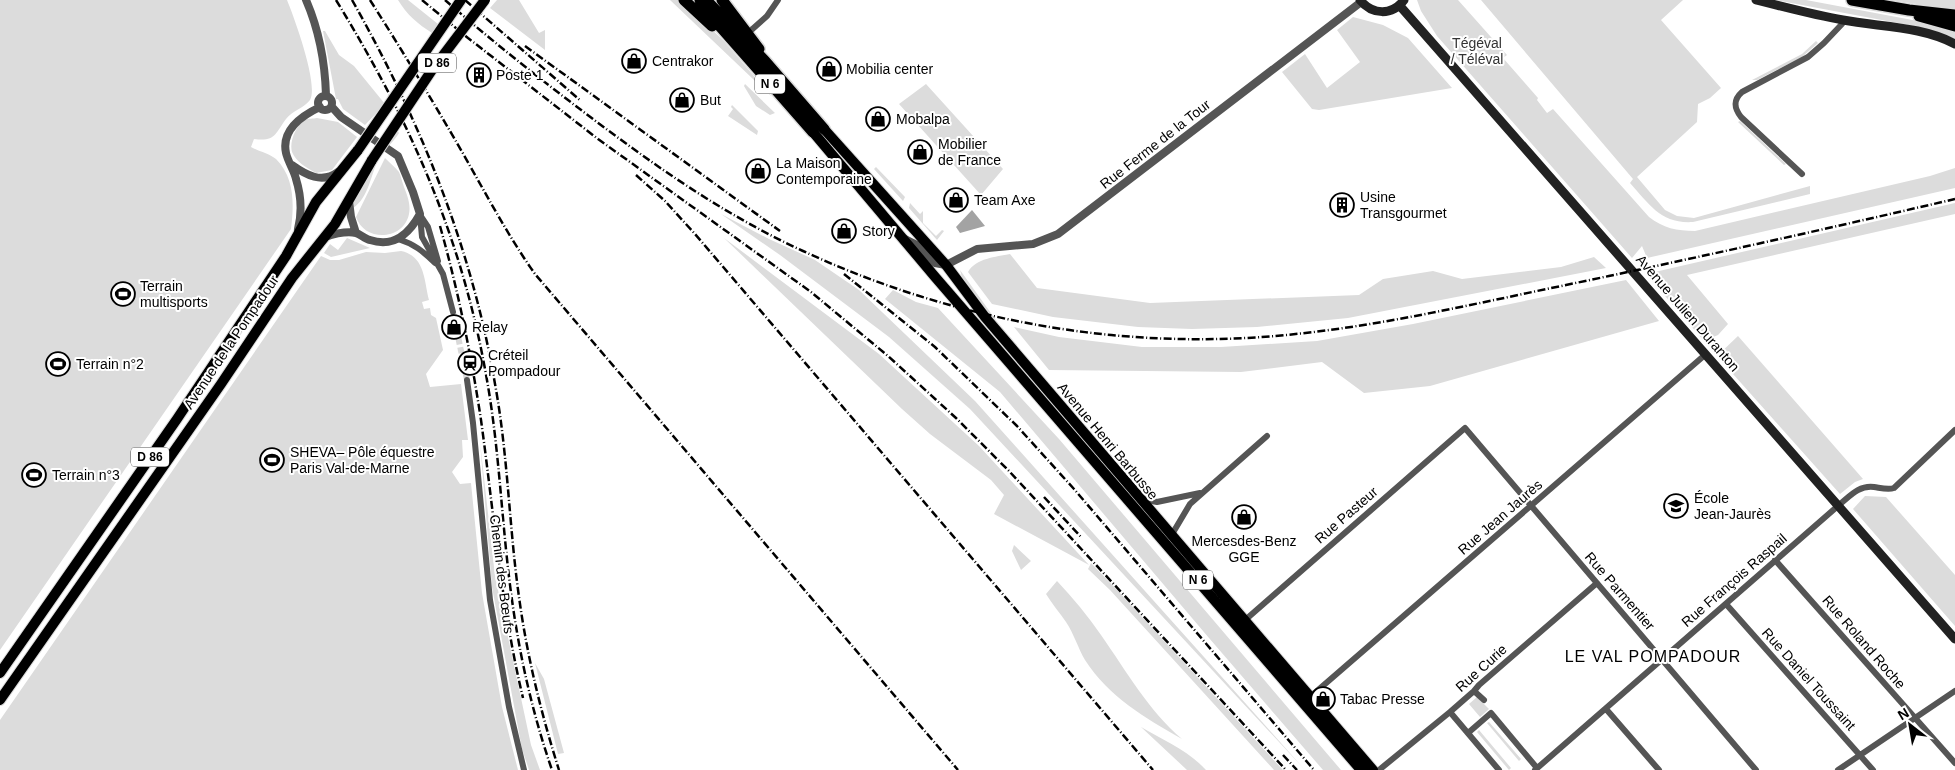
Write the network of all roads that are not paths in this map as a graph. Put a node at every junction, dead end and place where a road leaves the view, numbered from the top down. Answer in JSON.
{"nodes":[{"id":1,"x":306,"y":0,"type":"edge"},
{"id":2,"x":461,"y":0,"type":"edge"},
{"id":3,"x":485,"y":0,"type":"edge"},
{"id":4,"x":684,"y":0,"type":"edge"},
{"id":5,"x":700,"y":0,"type":"edge"},
{"id":6,"x":706,"y":0,"type":"edge"},
{"id":7,"x":722,"y":0,"type":"edge"},
{"id":8,"x":778,"y":0,"type":"edge"},
{"id":9,"x":1756,"y":0,"type":"edge"},
{"id":10,"x":1852,"y":0,"type":"edge"},
{"id":11,"x":1360,"y":1,"type":"edge"},
{"id":12,"x":1402,"y":3,"type":"edge"},
{"id":13,"x":1909,"y":10,"type":"junction"},
{"id":14,"x":1955,"y":15,"type":"edge"},
{"id":15,"x":1842,"y":20,"type":"junction"},
{"id":16,"x":1955,"y":26,"type":"edge"},
{"id":17,"x":748,"y":33,"type":"junction"},
{"id":18,"x":728,"y":35,"type":"junction"},
{"id":19,"x":1955,"y":44,"type":"edge"},
{"id":20,"x":765,"y":61,"type":"junction"},
{"id":21,"x":326,"y":95,"type":"junction"},
{"id":22,"x":320,"y":107,"type":"junction"},
{"id":23,"x":332,"y":107,"type":"junction"},
{"id":24,"x":818,"y":130,"type":"junction"},
{"id":25,"x":290,"y":164,"type":"junction"},
{"id":26,"x":347,"y":166,"type":"junction"},
{"id":27,"x":1802,"y":174,"type":"dead end"},
{"id":28,"x":349,"y":201,"type":"junction"},
{"id":29,"x":420,"y":214,"type":"junction"},
{"id":30,"x":356,"y":233,"type":"junction"},
{"id":31,"x":901,"y":236,"type":"junction"},
{"id":32,"x":325,"y":237,"type":"junction"},
{"id":33,"x":295,"y":238,"type":"junction"},
{"id":34,"x":398,"y":239,"type":"junction"},
{"id":35,"x":946,"y":265,"type":"junction"},
{"id":36,"x":440,"y":267,"type":"junction"},
{"id":37,"x":453,"y":312,"type":"tunnel mouth"},
{"id":38,"x":1706,"y":354,"type":"junction"},
{"id":39,"x":466,"y":380,"type":"tunnel mouth"},
{"id":40,"x":1465,"y":428,"type":"joint"},
{"id":41,"x":1955,"y":430,"type":"edge"},
{"id":42,"x":1267,"y":436,"type":"dead end"},
{"id":43,"x":1202,"y":492,"type":"junction"},
{"id":44,"x":1139,"y":499,"type":"junction"},
{"id":45,"x":1838,"y":505,"type":"junction"},
{"id":46,"x":1531,"y":506,"type":"junction"},
{"id":47,"x":1171,"y":536,"type":"junction"},
{"id":48,"x":1775,"y":560,"type":"junction"},
{"id":49,"x":1597,"y":583,"type":"junction"},
{"id":50,"x":1726,"y":604,"type":"junction"},
{"id":51,"x":1244,"y":621,"type":"junction"},
{"id":52,"x":1955,"y":639,"type":"edge"},
{"id":53,"x":1662,"y":659,"type":"junction"},
{"id":54,"x":0,"y":672,"type":"edge"},
{"id":55,"x":1955,"y":691,"type":"edge"},
{"id":56,"x":1474,"y":692,"type":"junction"},
{"id":57,"x":1310,"y":697,"type":"junction"},
{"id":58,"x":0,"y":700,"type":"edge"},
{"id":59,"x":1484,"y":700,"type":"dead end"},
{"id":60,"x":1606,"y":709,"type":"junction"},
{"id":61,"x":1450,"y":712,"type":"junction"},
{"id":62,"x":1915,"y":718,"type":"junction"},
{"id":63,"x":1468,"y":733,"type":"junction"},
{"id":64,"x":1860,"y":755,"type":"junction"},
{"id":65,"x":1955,"y":763,"type":"edge"},
{"id":66,"x":1536,"y":769,"type":"edge"},
{"id":67,"x":524,"y":770,"type":"edge"},
{"id":68,"x":1361,"y":770,"type":"edge"},
{"id":69,"x":1373,"y":770,"type":"edge"},
{"id":70,"x":1379,"y":770,"type":"edge"},
{"id":71,"x":1499,"y":770,"type":"edge"},
{"id":72,"x":1659,"y":770,"type":"edge"},
{"id":73,"x":1756,"y":770,"type":"edge"},
{"id":74,"x":1838,"y":770,"type":"edge"},
{"id":75,"x":1873,"y":770,"type":"edge"}],
"edges":[{"from":1,"to":21,"type":"street"},
{"from":2,"to":26,"type":"main road","name":"Avenue de la Pompadour","number":"D 86","bridge":true},
{"from":3,"to":28,"type":"main road","name":"Avenue de la Pompadour","number":"D 86","bridge":true},
{"from":4,"to":18,"type":"highway"},
{"from":5,"to":18,"type":"highway","number":"N 6"},
{"from":6,"to":20,"type":"highway","number":"N 6"},
{"from":7,"to":17,"type":"highway"},
{"from":8,"to":17,"type":"street"},
{"from":9,"to":15,"type":"main road"},
{"from":10,"to":13,"type":"highway"},
{"from":11,"to":12,"type":"main road"},
{"from":11,"to":35,"type":"street","name":"Rue Ferme de la Tour"},
{"from":12,"to":38,"type":"main road","name":"Avenue Julien Duranton"},
{"from":13,"to":14,"type":"highway"},
{"from":13,"to":16,"type":"highway"},
{"from":15,"to":19,"type":"main road"},
{"from":15,"to":27,"type":"street"},
{"from":17,"to":20,"type":"highway"},
{"from":18,"to":24,"type":"highway","number":"N 6"},
{"from":20,"to":24,"type":"highway","number":"N 6"},
{"from":21,"to":22,"type":"street"},
{"from":21,"to":23,"type":"street"},
{"from":22,"to":23,"type":"street"},
{"from":22,"to":25,"type":"street"},
{"from":23,"to":29,"type":"street"},
{"from":24,"to":31,"type":"main road","name":"Avenue Henri Barbusse","number":"N 6"},
{"from":24,"to":35,"type":"main road","name":"Avenue Henri Barbusse","number":"N 6"},
{"from":25,"to":26,"type":"street"},
{"from":25,"to":33,"type":"street"},
{"from":26,"to":33,"type":"main road","name":"Avenue de la Pompadour","number":"D 86"},
{"from":28,"to":30,"type":"street"},
{"from":28,"to":32,"type":"main road","name":"Avenue de la Pompadour","number":"D 86"},
{"from":29,"to":34,"type":"street"},
{"from":29,"to":36,"type":"street"},
{"from":30,"to":32,"type":"street"},
{"from":30,"to":34,"type":"street"},
{"from":31,"to":35,"type":"street"},
{"from":31,"to":68,"type":"main road","name":"Avenue Henri Barbusse","number":"N 6"},
{"from":32,"to":58,"type":"main road","name":"Avenue de la Pompadour","number":"D 86"},
{"from":33,"to":54,"type":"main road","name":"Avenue de la Pompadour","number":"D 86"},
{"from":34,"to":36,"type":"street"},
{"from":35,"to":44,"type":"main road","name":"Avenue Henri Barbusse","number":"N 6"},
{"from":36,"to":37,"type":"street"},
{"from":38,"to":45,"type":"main road","name":"Avenue Julien Duranton"},
{"from":38,"to":46,"type":"street","name":"Rue Jean Jaurès"},
{"from":39,"to":67,"type":"street","name":"Chemin des Bœufs"},
{"from":40,"to":46,"type":"street","name":"Rue Parmentier"},
{"from":40,"to":51,"type":"street","name":"Rue Pasteur"},
{"from":41,"to":45,"type":"street","name":"Rue François Raspail"},
{"from":42,"to":43,"type":"street"},
{"from":43,"to":44,"type":"street"},
{"from":43,"to":47,"type":"street"},
{"from":44,"to":47,"type":"main road","name":"Avenue Henri Barbusse","number":"N 6"},
{"from":45,"to":48,"type":"street","name":"Rue François Raspail"},
{"from":45,"to":52,"type":"main road","name":"Avenue Julien Duranton"},
{"from":46,"to":49,"type":"street","name":"Rue Parmentier"},
{"from":46,"to":57,"type":"street","name":"Rue Jean Jaurès"},
{"from":47,"to":51,"type":"main road","name":"Avenue Henri Barbusse","number":"N 6"},
{"from":48,"to":50,"type":"street","name":"Rue François Raspail"},
{"from":48,"to":62,"type":"street","name":"Rue Roland Roche"},
{"from":49,"to":53,"type":"street","name":"Rue Parmentier"},
{"from":49,"to":56,"type":"street","name":"Rue Curie"},
{"from":50,"to":53,"type":"street","name":"Rue François Raspail"},
{"from":50,"to":64,"type":"street","name":"Rue Daniel Toussaint"},
{"from":51,"to":57,"type":"main road","name":"Avenue Henri Barbusse","number":"N 6"},
{"from":53,"to":60,"type":"street","name":"Rue François Raspail"},
{"from":53,"to":73,"type":"street","name":"Rue Parmentier"},
{"from":55,"to":62,"type":"street"},
{"from":56,"to":59,"type":"street"},
{"from":56,"to":61,"type":"street","name":"Rue Curie"},
{"from":57,"to":69,"type":"main road","name":"Avenue Henri Barbusse","number":"N 6"},
{"from":60,"to":66,"type":"street","name":"Rue François Raspail"},
{"from":60,"to":72,"type":"street"},
{"from":61,"to":63,"type":"street"},
{"from":61,"to":70,"type":"street","name":"Rue Curie"},
{"from":62,"to":64,"type":"street"},
{"from":62,"to":65,"type":"street","name":"Rue Roland Roche"},
{"from":63,"to":66,"type":"street"},
{"from":63,"to":71,"type":"street"},
{"from":64,"to":74,"type":"street"},
{"from":64,"to":75,"type":"street","name":"Rue Daniel Toussaint"}]}
